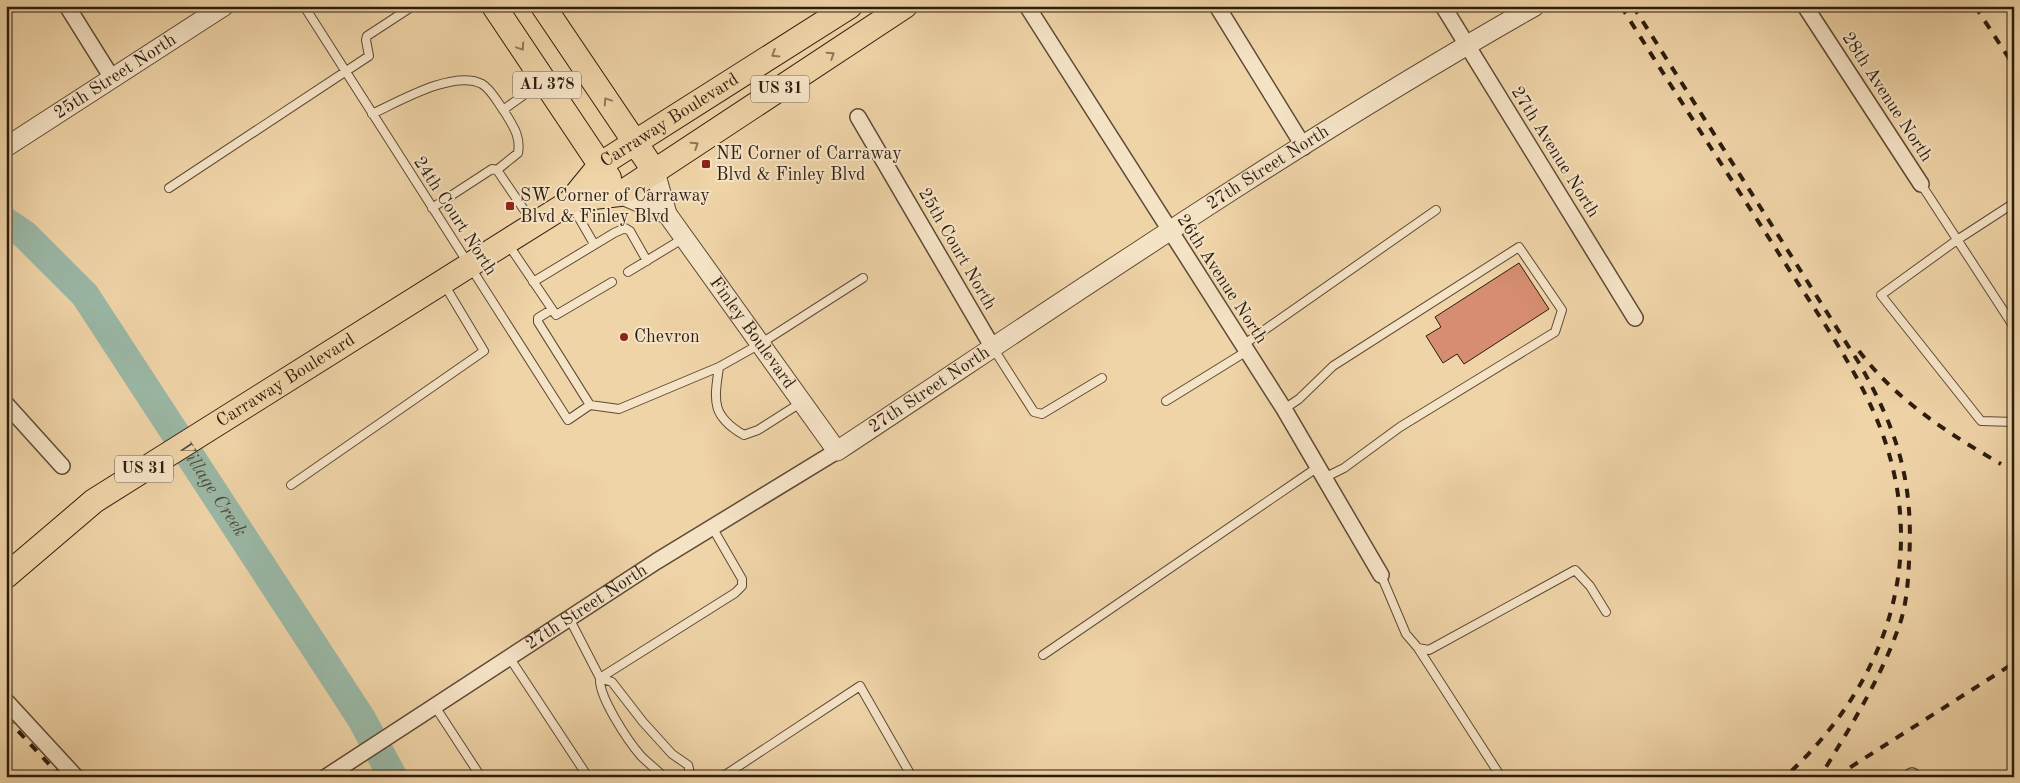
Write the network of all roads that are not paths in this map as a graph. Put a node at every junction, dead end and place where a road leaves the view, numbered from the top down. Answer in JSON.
{"nodes":[{"id":1,"x":67,"y":6,"type":"edge"},
{"id":2,"x":224,"y":6,"type":"edge"},
{"id":3,"x":304,"y":6,"type":"edge"},
{"id":4,"x":413,"y":6,"type":"edge"},
{"id":5,"x":494,"y":6,"type":"edge"},
{"id":6,"x":543,"y":6,"type":"edge"},
{"id":7,"x":850,"y":6,"type":"edge"},
{"id":8,"x":905,"y":6,"type":"edge"},
{"id":9,"x":1027,"y":6,"type":"edge"},
{"id":10,"x":1217,"y":6,"type":"edge"},
{"id":11,"x":1443,"y":6,"type":"edge"},
{"id":12,"x":1535,"y":6,"type":"edge"},
{"id":13,"x":1805,"y":6,"type":"edge"},
{"id":14,"x":1467,"y":44,"type":"junction"},
{"id":15,"x":346,"y":73,"type":"junction"},
{"id":16,"x":112,"y":78,"type":"junction"},
{"id":17,"x":544,"y":80,"type":"junction"},
{"id":18,"x":503,"y":110,"type":"junction"},
{"id":19,"x":372,"y":114,"type":"junction"},
{"id":20,"x":858,"y":117,"type":"dead end"},
{"id":21,"x":635,"y":142,"type":"junction"},
{"id":22,"x":6,"y":147,"type":"edge"},
{"id":23,"x":1304,"y":147,"type":"junction"},
{"id":24,"x":601,"y":164,"type":"junction"},
{"id":25,"x":497,"y":170,"type":"junction"},
{"id":26,"x":655,"y":172,"type":"junction"},
{"id":27,"x":1921,"y":184,"type":"joint"},
{"id":28,"x":169,"y":188,"type":"dead end"},
{"id":29,"x":620,"y":194,"type":"junction"},
{"id":30,"x":572,"y":200,"type":"junction"},
{"id":31,"x":2011,"y":204,"type":"edge"},
{"id":32,"x":432,"y":208,"type":"junction"},
{"id":33,"x":1436,"y":210,"type":"dead end"},
{"id":34,"x":2014,"y":213,"type":"edge"},
{"id":35,"x":667,"y":214,"type":"junction"},
{"id":36,"x":534,"y":225,"type":"junction"},
{"id":37,"x":1169,"y":231,"type":"junction"},
{"id":38,"x":684,"y":238,"type":"junction"},
{"id":39,"x":1957,"y":240,"type":"junction"},
{"id":40,"x":507,"y":242,"type":"junction"},
{"id":41,"x":594,"y":244,"type":"junction"},
{"id":42,"x":647,"y":261,"type":"junction"},
{"id":43,"x":469,"y":266,"type":"junction"},
{"id":44,"x":628,"y":272,"type":"dead end"},
{"id":45,"x":863,"y":278,"type":"dead end"},
{"id":46,"x":443,"y":282,"type":"junction"},
{"id":47,"x":533,"y":282,"type":"junction"},
{"id":48,"x":612,"y":282,"type":"dead end"},
{"id":49,"x":551,"y":310,"type":"junction"},
{"id":50,"x":1635,"y":318,"type":"dead end"},
{"id":51,"x":2014,"y":327,"type":"edge"},
{"id":52,"x":760,"y":344,"type":"junction"},
{"id":53,"x":993,"y":348,"type":"junction"},
{"id":54,"x":1245,"y":348,"type":"junction"},
{"id":55,"x":719,"y":367,"type":"junction"},
{"id":56,"x":1102,"y":378,"type":"dead end"},
{"id":57,"x":1166,"y":401,"type":"dead end"},
{"id":58,"x":802,"y":402,"type":"junction"},
{"id":59,"x":6,"y":404,"type":"edge"},
{"id":60,"x":590,"y":406,"type":"junction"},
{"id":61,"x":1284,"y":409,"type":"junction"},
{"id":62,"x":2014,"y":422,"type":"edge"},
{"id":63,"x":837,"y":451,"type":"junction"},
{"id":64,"x":62,"y":466,"type":"dead end"},
{"id":65,"x":1321,"y":472,"type":"junction"},
{"id":66,"x":291,"y":486,"type":"dead end"},
{"id":67,"x":712,"y":527,"type":"junction"},
{"id":68,"x":1381,"y":575,"type":"joint"},
{"id":69,"x":6,"y":576,"type":"edge"},
{"id":70,"x":1606,"y":612,"type":"dead end"},
{"id":71,"x":570,"y":618,"type":"junction"},
{"id":72,"x":1418,"y":648,"type":"junction"},
{"id":73,"x":1043,"y":655,"type":"dead end"},
{"id":74,"x":509,"y":657,"type":"junction"},
{"id":75,"x":600,"y":678,"type":"junction"},
{"id":76,"x":6,"y":701,"type":"edge"},
{"id":77,"x":434,"y":705,"type":"junction"},
{"id":78,"x":76,"y":777,"type":"edge"},
{"id":79,"x":326,"y":777,"type":"edge"},
{"id":80,"x":481,"y":777,"type":"edge"},
{"id":81,"x":588,"y":777,"type":"edge"},
{"id":82,"x":664,"y":777,"type":"edge"},
{"id":83,"x":691,"y":777,"type":"edge"},
{"id":84,"x":722,"y":777,"type":"edge"},
{"id":85,"x":912,"y":777,"type":"edge"},
{"id":86,"x":1501,"y":777,"type":"edge"}],
"edges":[{"from":1,"to":16,"type":"street"},
{"from":2,"to":16,"type":"street","name":"25th Street North"},
{"from":3,"to":15,"type":"lane","name":"24th Court North"},
{"from":4,"to":15,"type":"lane"},
{"from":5,"to":17,"type":"main road","number":"AL 378","one_way":true},
{"from":21,"to":6,"type":"main road","name":"Finley Boulevard","number":"AL 378","one_way":true},
{"from":7,"to":21,"type":"main road","name":"Carraway Boulevard","number":"US 31","one_way":true},
{"from":26,"to":8,"type":"main road","name":"Carraway Boulevard","number":"US 31","one_way":true},
{"from":9,"to":37,"type":"street","name":"26th Avenue North"},
{"from":10,"to":23,"type":"street"},
{"from":11,"to":14,"type":"street","name":"27th Avenue North"},
{"from":12,"to":14,"type":"street","name":"27th Street North"},
{"from":13,"to":27,"type":"street","name":"28th Avenue North"},
{"from":14,"to":23,"type":"street","name":"27th Street North"},
{"from":14,"to":50,"type":"street","name":"27th Avenue North"},
{"from":15,"to":19,"type":"lane","name":"24th Court North"},
{"from":15,"to":28,"type":"lane"},
{"from":16,"to":22,"type":"street","name":"25th Street North"},
{"from":17,"to":18,"type":"lane"},
{"from":17,"to":24,"type":"main road","number":"AL 378"},
{"from":18,"to":19,"type":"lane"},
{"from":18,"to":25,"type":"lane"},
{"from":19,"to":32,"type":"lane","name":"24th Court North"},
{"from":20,"to":53,"type":"street","name":"25th Court North"},
{"from":21,"to":24,"type":"main road","name":"Carraway Boulevard","number":"US 31"},
{"from":21,"to":26,"type":"main road","name":"Finley Boulevard","number":"AL 378"},
{"from":23,"to":37,"type":"street","name":"27th Street North"},
{"from":24,"to":29,"type":"main road","number":"AL 378"},
{"from":24,"to":30,"type":"main road","name":"Carraway Boulevard","number":"US 31"},
{"from":25,"to":32,"type":"lane"},
{"from":25,"to":36,"type":"lane"},
{"from":26,"to":29,"type":"main road","name":"Carraway Boulevard","number":"US 31"},
{"from":26,"to":35,"type":"street","name":"Finley Boulevard"},
{"from":27,"to":39,"type":"lane"},
{"from":29,"to":30,"type":"main road","name":"Carraway Boulevard","number":"US 31"},
{"from":29,"to":35,"type":"street"},
{"from":30,"to":36,"type":"main road","name":"Carraway Boulevard","number":"US 31"},
{"from":30,"to":41,"type":"lane"},
{"from":31,"to":34,"type":"lane"},
{"from":31,"to":39,"type":"lane"},
{"from":32,"to":43,"type":"lane","name":"24th Court North"},
{"from":33,"to":54,"type":"lane"},
{"from":35,"to":38,"type":"street","name":"Finley Boulevard"},
{"from":36,"to":40,"type":"main road","name":"Carraway Boulevard","number":"US 31"},
{"from":37,"to":53,"type":"street","name":"27th Street North"},
{"from":37,"to":54,"type":"street","name":"26th Avenue North"},
{"from":38,"to":42,"type":"lane"},
{"from":38,"to":52,"type":"street","name":"Finley Boulevard"},
{"from":39,"to":51,"type":"lane"},
{"from":39,"to":62,"type":"lane"},
{"from":40,"to":43,"type":"main road","name":"Carraway Boulevard","number":"US 31"},
{"from":40,"to":47,"type":"lane"},
{"from":41,"to":42,"type":"lane"},
{"from":41,"to":47,"type":"lane"},
{"from":42,"to":44,"type":"lane"},
{"from":43,"to":46,"type":"main road","name":"Carraway Boulevard","number":"US 31"},
{"from":43,"to":60,"type":"lane","name":"24th Court North"},
{"from":45,"to":52,"type":"lane"},
{"from":46,"to":66,"type":"lane"},
{"from":46,"to":69,"type":"main road","name":"Carraway Boulevard","number":"US 31"},
{"from":47,"to":49,"type":"lane"},
{"from":48,"to":49,"type":"lane"},
{"from":49,"to":60,"type":"lane"},
{"from":52,"to":55,"type":"lane"},
{"from":52,"to":58,"type":"street","name":"Finley Boulevard"},
{"from":53,"to":56,"type":"lane"},
{"from":53,"to":63,"type":"street","name":"27th Street North"},
{"from":54,"to":57,"type":"lane"},
{"from":54,"to":61,"type":"street","name":"26th Avenue North"},
{"from":55,"to":58,"type":"lane"},
{"from":55,"to":60,"type":"lane"},
{"from":58,"to":63,"type":"street","name":"Finley Boulevard"},
{"from":59,"to":64,"type":"street"},
{"from":61,"to":65,"type":"street","name":"26th Avenue North"},
{"from":61,"to":65,"type":"lane"},
{"from":63,"to":67,"type":"street","name":"27th Street North"},
{"from":65,"to":68,"type":"street","name":"26th Avenue North"},
{"from":65,"to":73,"type":"lane"},
{"from":67,"to":71,"type":"street","name":"27th Street North"},
{"from":67,"to":75,"type":"lane"},
{"from":68,"to":72,"type":"lane"},
{"from":70,"to":72,"type":"lane"},
{"from":71,"to":74,"type":"street","name":"27th Street North"},
{"from":71,"to":75,"type":"lane"},
{"from":72,"to":86,"type":"lane"},
{"from":74,"to":77,"type":"street","name":"27th Street North"},
{"from":74,"to":81,"type":"lane"},
{"from":75,"to":82,"type":"lane"},
{"from":75,"to":83,"type":"lane"},
{"from":76,"to":78,"type":"street"},
{"from":77,"to":79,"type":"street","name":"27th Street North"},
{"from":77,"to":80,"type":"lane"},
{"from":84,"to":85,"type":"lane"}]}
